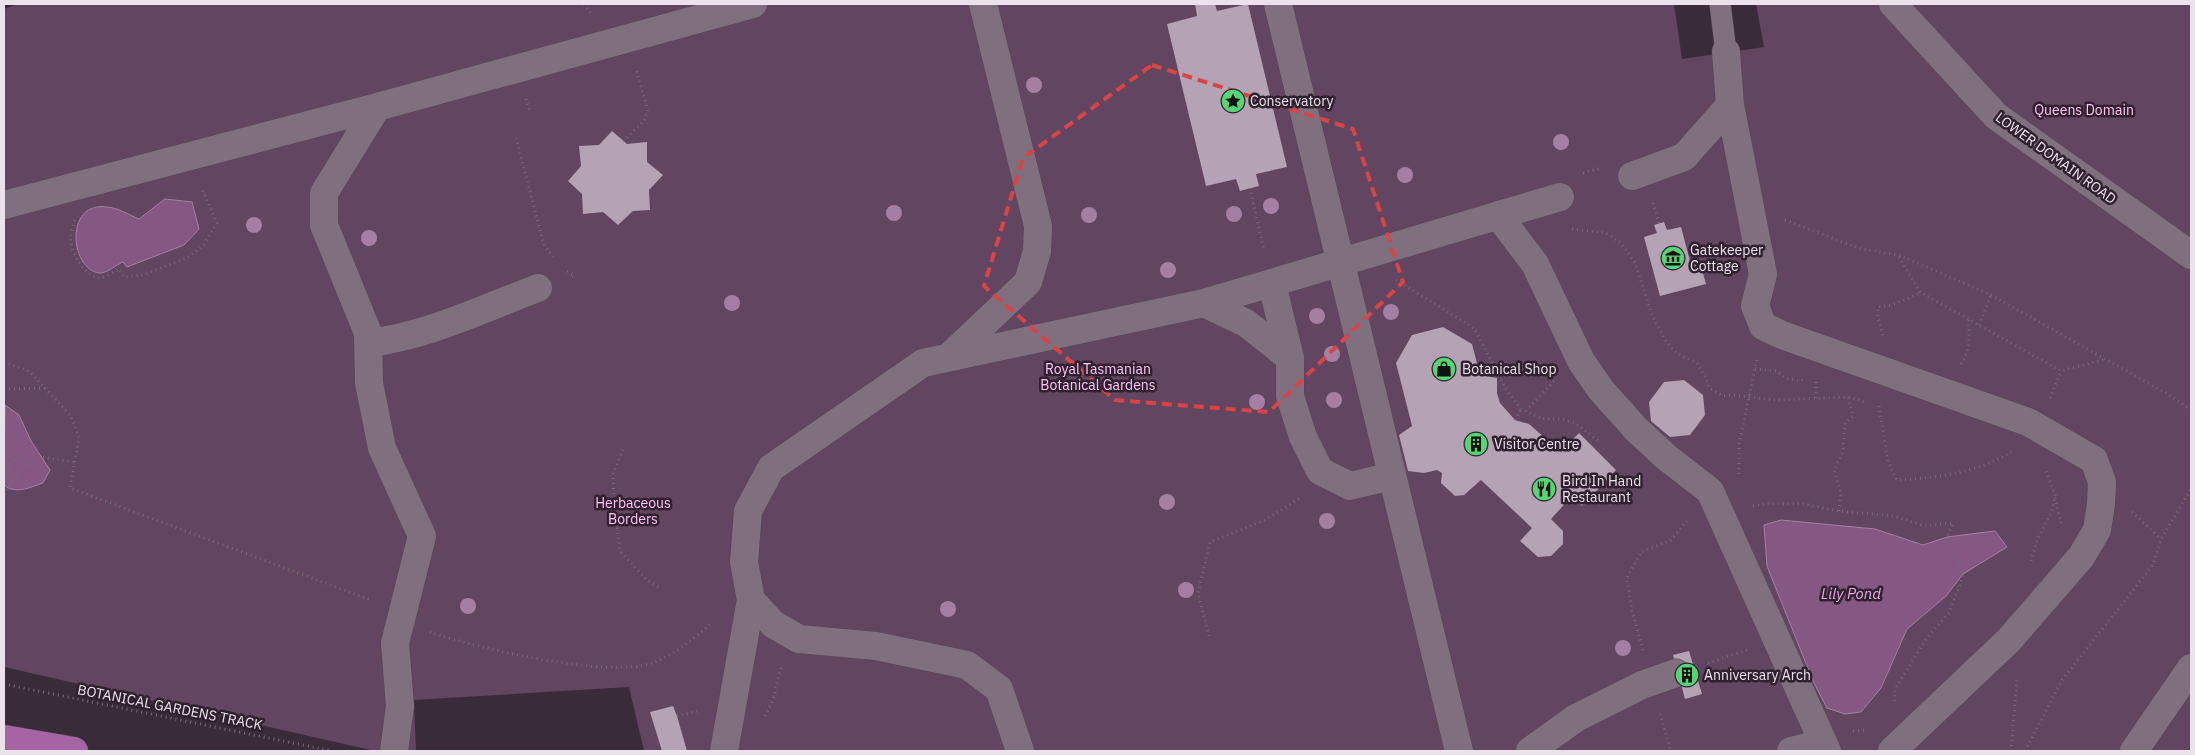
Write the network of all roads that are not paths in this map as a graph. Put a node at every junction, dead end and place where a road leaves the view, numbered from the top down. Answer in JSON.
{"nodes":[{"id":1,"x":753,"y":4,"type":"edge"},
{"id":2,"x":982,"y":4,"type":"edge"},
{"id":3,"x":1278,"y":4,"type":"edge"},
{"id":4,"x":1720,"y":4,"type":"edge"},
{"id":5,"x":1892,"y":4,"type":"edge"},
{"id":6,"x":1726,"y":52,"type":"joint"},
{"id":7,"x":1730,"y":105,"type":"junction"},
{"id":8,"x":377,"y":106,"type":"junction"},
{"id":9,"x":1632,"y":176,"type":"dead end"},
{"id":10,"x":1560,"y":197,"type":"dead end"},
{"id":11,"x":4,"y":205,"type":"edge"},
{"id":12,"x":1498,"y":215,"type":"junction"},
{"id":13,"x":2191,"y":254,"type":"edge"},
{"id":14,"x":1349,"y":259,"type":"junction"},
{"id":15,"x":1272,"y":284,"type":"junction"},
{"id":16,"x":538,"y":288,"type":"dead end"},
{"id":17,"x":1204,"y":303,"type":"junction"},
{"id":18,"x":368,"y":343,"type":"junction"},
{"id":19,"x":951,"y":355,"type":"junction"},
{"id":20,"x":1290,"y":358,"type":"junction"},
{"id":21,"x":1392,"y":476,"type":"junction"},
{"id":22,"x":749,"y":590,"type":"junction"},
{"id":23,"x":2191,"y":668,"type":"edge"},
{"id":24,"x":1664,"y":677,"type":"road end"},
{"id":25,"x":4,"y":739,"type":"edge"},
{"id":26,"x":1821,"y":745,"type":"edge"},
{"id":27,"x":74,"y":751,"type":"edge"},
{"id":28,"x":394,"y":751,"type":"edge"},
{"id":29,"x":724,"y":751,"type":"edge"},
{"id":30,"x":1020,"y":751,"type":"edge"},
{"id":31,"x":1458,"y":751,"type":"edge"},
{"id":32,"x":1530,"y":751,"type":"edge"},
{"id":33,"x":1791,"y":751,"type":"edge"},
{"id":34,"x":1892,"y":751,"type":"edge"},
{"id":35,"x":2134,"y":751,"type":"edge"}],
"edges":[{"from":1,"to":8,"type":"street"},
{"from":2,"to":19,"type":"street"},
{"from":3,"to":14,"type":"street"},
{"from":4,"to":6,"type":"lane"},
{"from":5,"to":13,"type":"street","name":"LOWER DOMAIN ROAD"},
{"from":6,"to":7,"type":"street"},
{"from":7,"to":9,"type":"street"},
{"from":7,"to":34,"type":"street"},
{"from":8,"to":11,"type":"street"},
{"from":8,"to":18,"type":"street"},
{"from":10,"to":12,"type":"street"},
{"from":12,"to":14,"type":"street"},
{"from":12,"to":26,"type":"street"},
{"from":14,"to":15,"type":"street"},
{"from":14,"to":21,"type":"street"},
{"from":15,"to":17,"type":"street"},
{"from":15,"to":20,"type":"street"},
{"from":16,"to":18,"type":"street"},
{"from":17,"to":19,"type":"street"},
{"from":17,"to":20,"type":"street"},
{"from":18,"to":28,"type":"street"},
{"from":19,"to":22,"type":"street"},
{"from":20,"to":21,"type":"street"},
{"from":21,"to":31,"type":"street"},
{"from":22,"to":29,"type":"street"},
{"from":22,"to":30,"type":"street"},
{"from":23,"to":35,"type":"street"},
{"from":24,"to":32,"type":"street"},
{"from":25,"to":27,"type":"main road"},
{"from":26,"to":33,"type":"street"}]}
